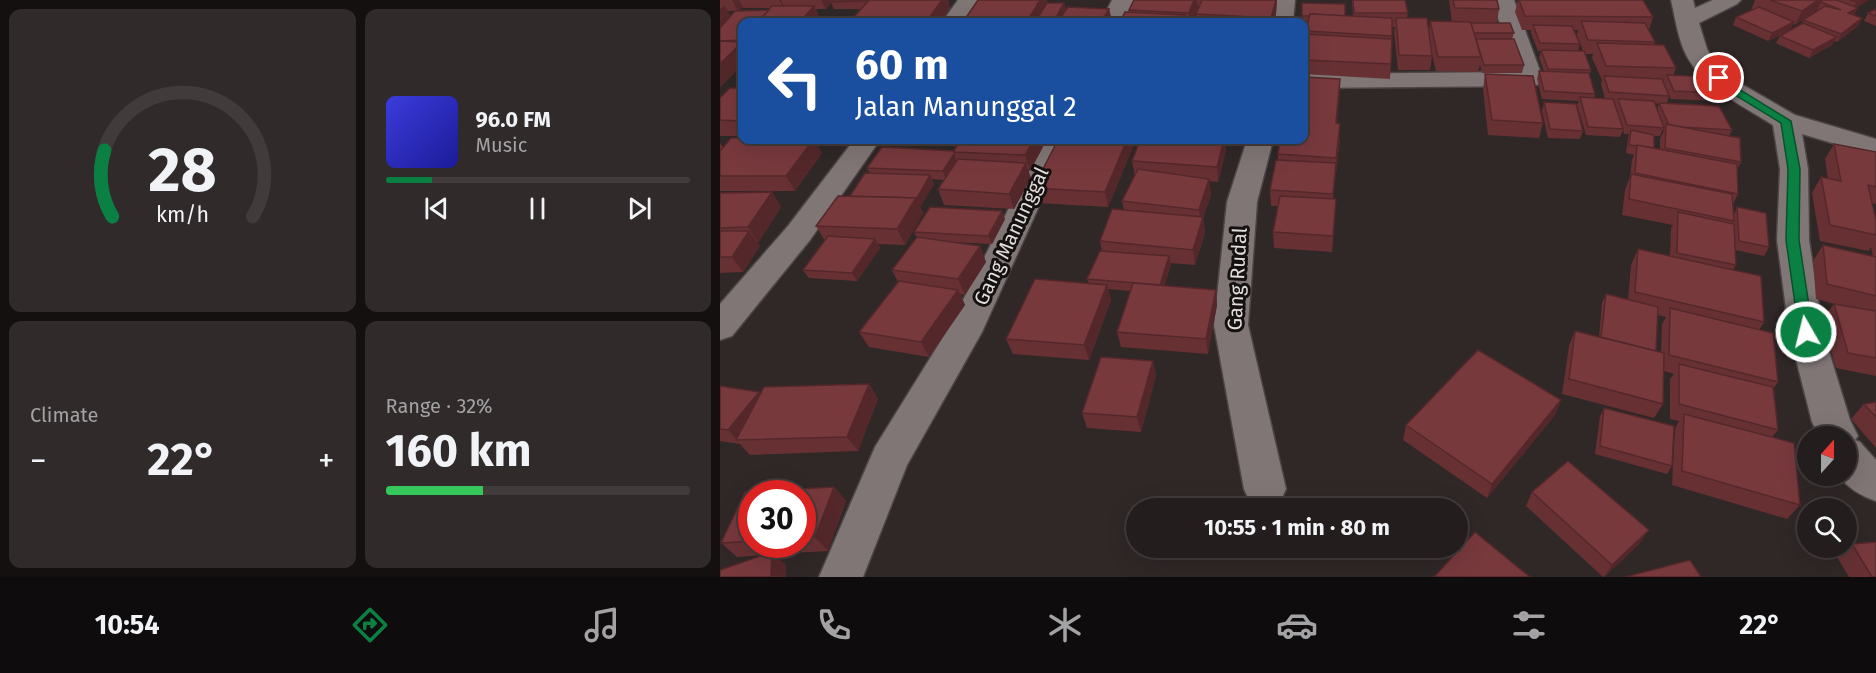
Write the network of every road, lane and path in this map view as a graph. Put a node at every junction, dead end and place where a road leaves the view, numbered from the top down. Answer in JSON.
{"nodes":[{"id":1,"x":969,"y":0,"type":"edge"},
{"id":2,"x":1123,"y":0,"type":"edge"},
{"id":3,"x":1284,"y":0,"type":"edge"},
{"id":4,"x":1503,"y":0,"type":"edge"},
{"id":5,"x":1730,"y":0,"type":"edge"},
{"id":6,"x":1684,"y":11,"type":"edge"},
{"id":7,"x":956,"y":18,"type":"edge"},
{"id":8,"x":1114,"y":18,"type":"edge"},
{"id":9,"x":1282,"y":18,"type":"edge"},
{"id":10,"x":1308,"y":81,"type":"edge"},
{"id":11,"x":1786,"y":121,"type":"junction"},
{"id":12,"x":864,"y":144,"type":"edge"},
{"id":13,"x":1054,"y":144,"type":"edge"},
{"id":14,"x":1259,"y":144,"type":"edge"},
{"id":15,"x":1876,"y":148,"type":"edge"},
{"id":16,"x":720,"y":327,"type":"edge"},
{"id":17,"x":1833,"y":426,"type":"edge"},
{"id":18,"x":1857,"y":468,"type":"edge"},
{"id":19,"x":1876,"y":483,"type":"edge"},
{"id":20,"x":1265,"y":489,"type":"dead end"},
{"id":21,"x":841,"y":577,"type":"edge"}],
"edges":[{"from":1,"to":7,"type":"street"},
{"from":2,"to":8,"type":"street"},
{"from":3,"to":9,"type":"street"},
{"from":4,"to":10,"type":"street"},
{"from":5,"to":6,"type":"street"},
{"from":6,"to":11,"type":"street"},
{"from":11,"to":15,"type":"street"},
{"from":11,"to":17,"type":"street"},
{"from":12,"to":16,"type":"street"},
{"from":13,"to":21,"type":"street","name":"Gang Manunggal"},
{"from":14,"to":20,"type":"street","name":"Gang Rudal"},
{"from":18,"to":19,"type":"street"}]}
